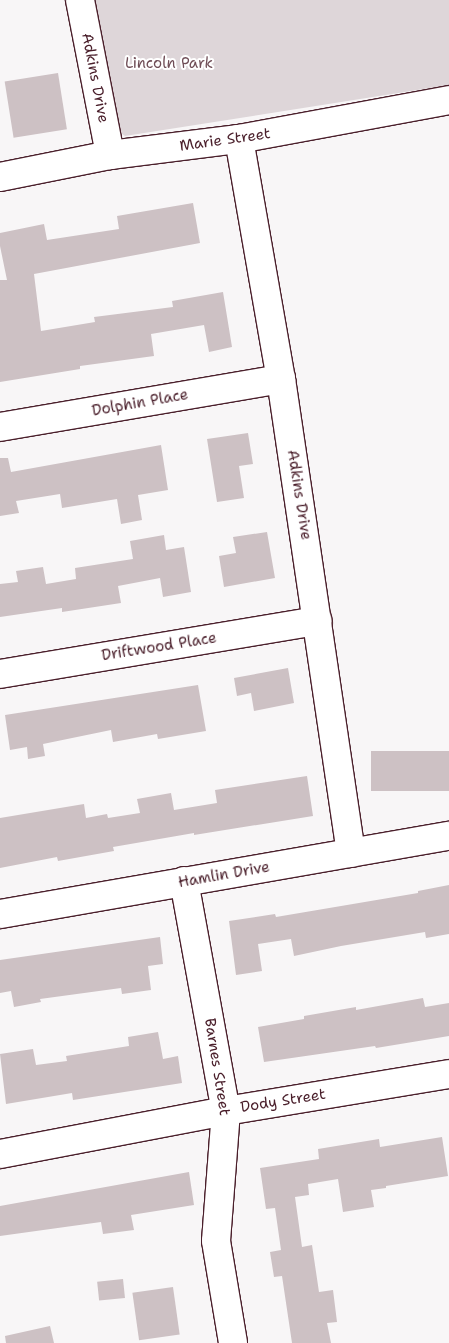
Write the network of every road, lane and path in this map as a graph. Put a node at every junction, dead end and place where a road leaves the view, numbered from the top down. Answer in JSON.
{"nodes":[{"id":1,"x":80,"y":0,"type":"edge"},
{"id":2,"x":449,"y":100,"type":"edge"},
{"id":3,"x":239,"y":139,"type":"junction"},
{"id":4,"x":110,"y":155,"type":"junction"},
{"id":5,"x":0,"y":177,"type":"edge"},
{"id":6,"x":281,"y":379,"type":"junction"},
{"id":7,"x":0,"y":427,"type":"edge"},
{"id":8,"x":318,"y":621,"type":"junction"},
{"id":9,"x":0,"y":674,"type":"edge"},
{"id":10,"x":449,"y":836,"type":"edge"},
{"id":11,"x":351,"y":853,"type":"junction"},
{"id":12,"x":184,"y":881,"type":"junction"},
{"id":13,"x":0,"y":914,"type":"edge"},
{"id":14,"x":449,"y":1074,"type":"edge"},
{"id":15,"x":226,"y":1111,"type":"junction"},
{"id":16,"x":0,"y":1154,"type":"edge"},
{"id":17,"x":233,"y":1343,"type":"edge"}],
"edges":[{"from":1,"to":4,"type":"street","name":"Adkins Drive"},
{"from":2,"to":3,"type":"street","name":"Marie Street"},
{"from":3,"to":4,"type":"street","name":"Marie Street"},
{"from":3,"to":6,"type":"street","name":"Adkins Drive"},
{"from":4,"to":5,"type":"street","name":"Marie Street"},
{"from":6,"to":7,"type":"street","name":"Dolphin Place"},
{"from":6,"to":8,"type":"street","name":"Adkins Drive"},
{"from":8,"to":9,"type":"street","name":"Driftwood Place"},
{"from":8,"to":11,"type":"street","name":"Adkins Drive"},
{"from":10,"to":11,"type":"street","name":"Hamlin Drive"},
{"from":11,"to":12,"type":"street","name":"Hamlin Drive"},
{"from":12,"to":13,"type":"street","name":"Hamlin Drive"},
{"from":12,"to":15,"type":"street","name":"Barnes Street"},
{"from":14,"to":15,"type":"street","name":"Dody Street"},
{"from":15,"to":16,"type":"street","name":"Dody Street"},
{"from":15,"to":17,"type":"street","name":"Barnes Street"}]}
